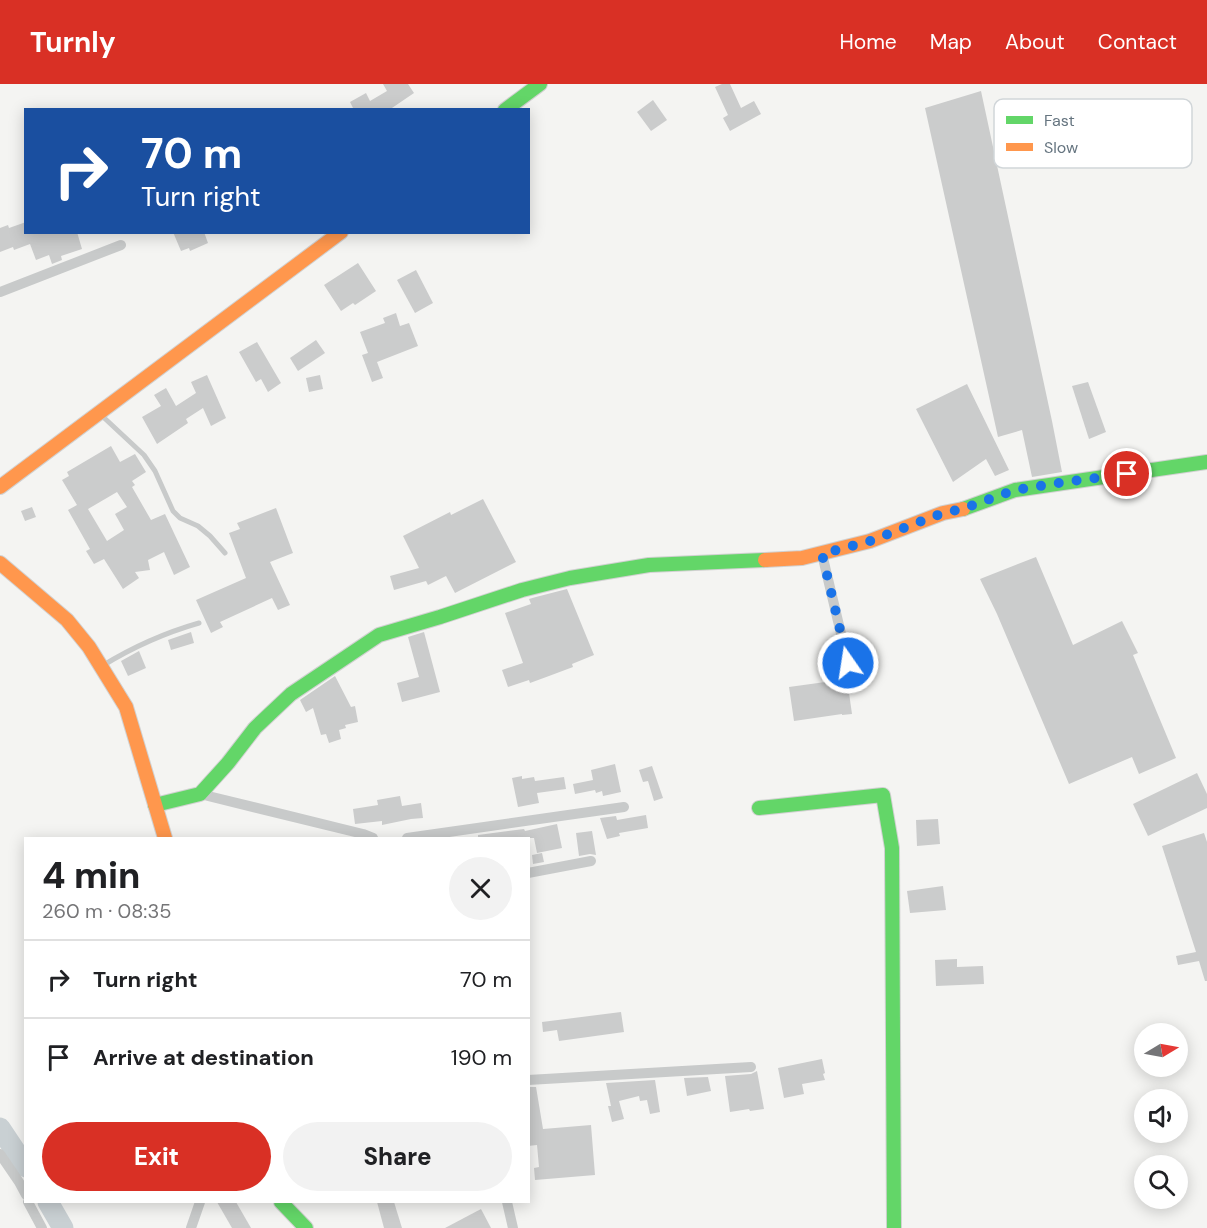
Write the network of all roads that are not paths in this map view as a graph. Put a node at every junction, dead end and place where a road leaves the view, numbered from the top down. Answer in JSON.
{"nodes":[{"id":1,"x":540,"y":84,"type":"edge"},
{"id":2,"x":508,"y":108,"type":"edge"},
{"id":3,"x":338,"y":234,"type":"edge"},
{"id":4,"x":121,"y":244,"type":"dead end"},
{"id":5,"x":0,"y":292,"type":"edge"},
{"id":6,"x":99,"y":413,"type":"junction"},
{"id":7,"x":1207,"y":462,"type":"edge"},
{"id":8,"x":0,"y":487,"type":"edge"},
{"id":9,"x":225,"y":553,"type":"dead end"},
{"id":10,"x":822,"y":554,"type":"junction"},
{"id":11,"x":0,"y":562,"type":"edge"},
{"id":12,"x":199,"y":623,"type":"dead end"},
{"id":13,"x":848,"y":663,"type":"dead end"},
{"id":14,"x":102,"y":667,"type":"junction"},
{"id":15,"x":200,"y":794,"type":"junction"},
{"id":16,"x":155,"y":805,"type":"junction"},
{"id":17,"x":624,"y":807,"type":"dead end"},
{"id":18,"x":759,"y":808,"type":"dead end"},
{"id":19,"x":165,"y":837,"type":"edge"},
{"id":20,"x":371,"y":837,"type":"edge"},
{"id":21,"x":414,"y":837,"type":"edge"},
{"id":22,"x":591,"y":861,"type":"dead end"},
{"id":23,"x":530,"y":873,"type":"edge"},
{"id":24,"x":751,"y":1066,"type":"dead end"},
{"id":25,"x":530,"y":1080,"type":"edge"},
{"id":26,"x":0,"y":1154,"type":"edge"},
{"id":27,"x":24,"y":1192,"type":"edge"},
{"id":28,"x":29,"y":1203,"type":"edge"},
{"id":29,"x":200,"y":1203,"type":"edge"},
{"id":30,"x":282,"y":1203,"type":"edge"},
{"id":31,"x":507,"y":1203,"type":"edge"},
{"id":32,"x":42,"y":1228,"type":"edge"},
{"id":33,"x":191,"y":1228,"type":"edge"},
{"id":34,"x":306,"y":1228,"type":"edge"},
{"id":35,"x":513,"y":1228,"type":"edge"},
{"id":36,"x":894,"y":1228,"type":"edge"}],
"edges":[{"from":1,"to":2,"type":"street"},
{"from":3,"to":6,"type":"street"},
{"from":4,"to":5,"type":"street"},
{"from":6,"to":8,"type":"street"},
{"from":6,"to":9,"type":"lane"},
{"from":7,"to":10,"type":"street"},
{"from":10,"to":13,"type":"street"},
{"from":10,"to":15,"type":"street"},
{"from":11,"to":14,"type":"street"},
{"from":12,"to":14,"type":"lane"},
{"from":14,"to":16,"type":"street"},
{"from":15,"to":16,"type":"street"},
{"from":15,"to":20,"type":"street"},
{"from":16,"to":19,"type":"street"},
{"from":17,"to":21,"type":"street"},
{"from":18,"to":36,"type":"street"},
{"from":22,"to":23,"type":"street"},
{"from":24,"to":25,"type":"street"},
{"from":26,"to":27,"type":"street"},
{"from":28,"to":32,"type":"street"},
{"from":29,"to":33,"type":"street"},
{"from":30,"to":34,"type":"street"},
{"from":31,"to":35,"type":"street"}]}
